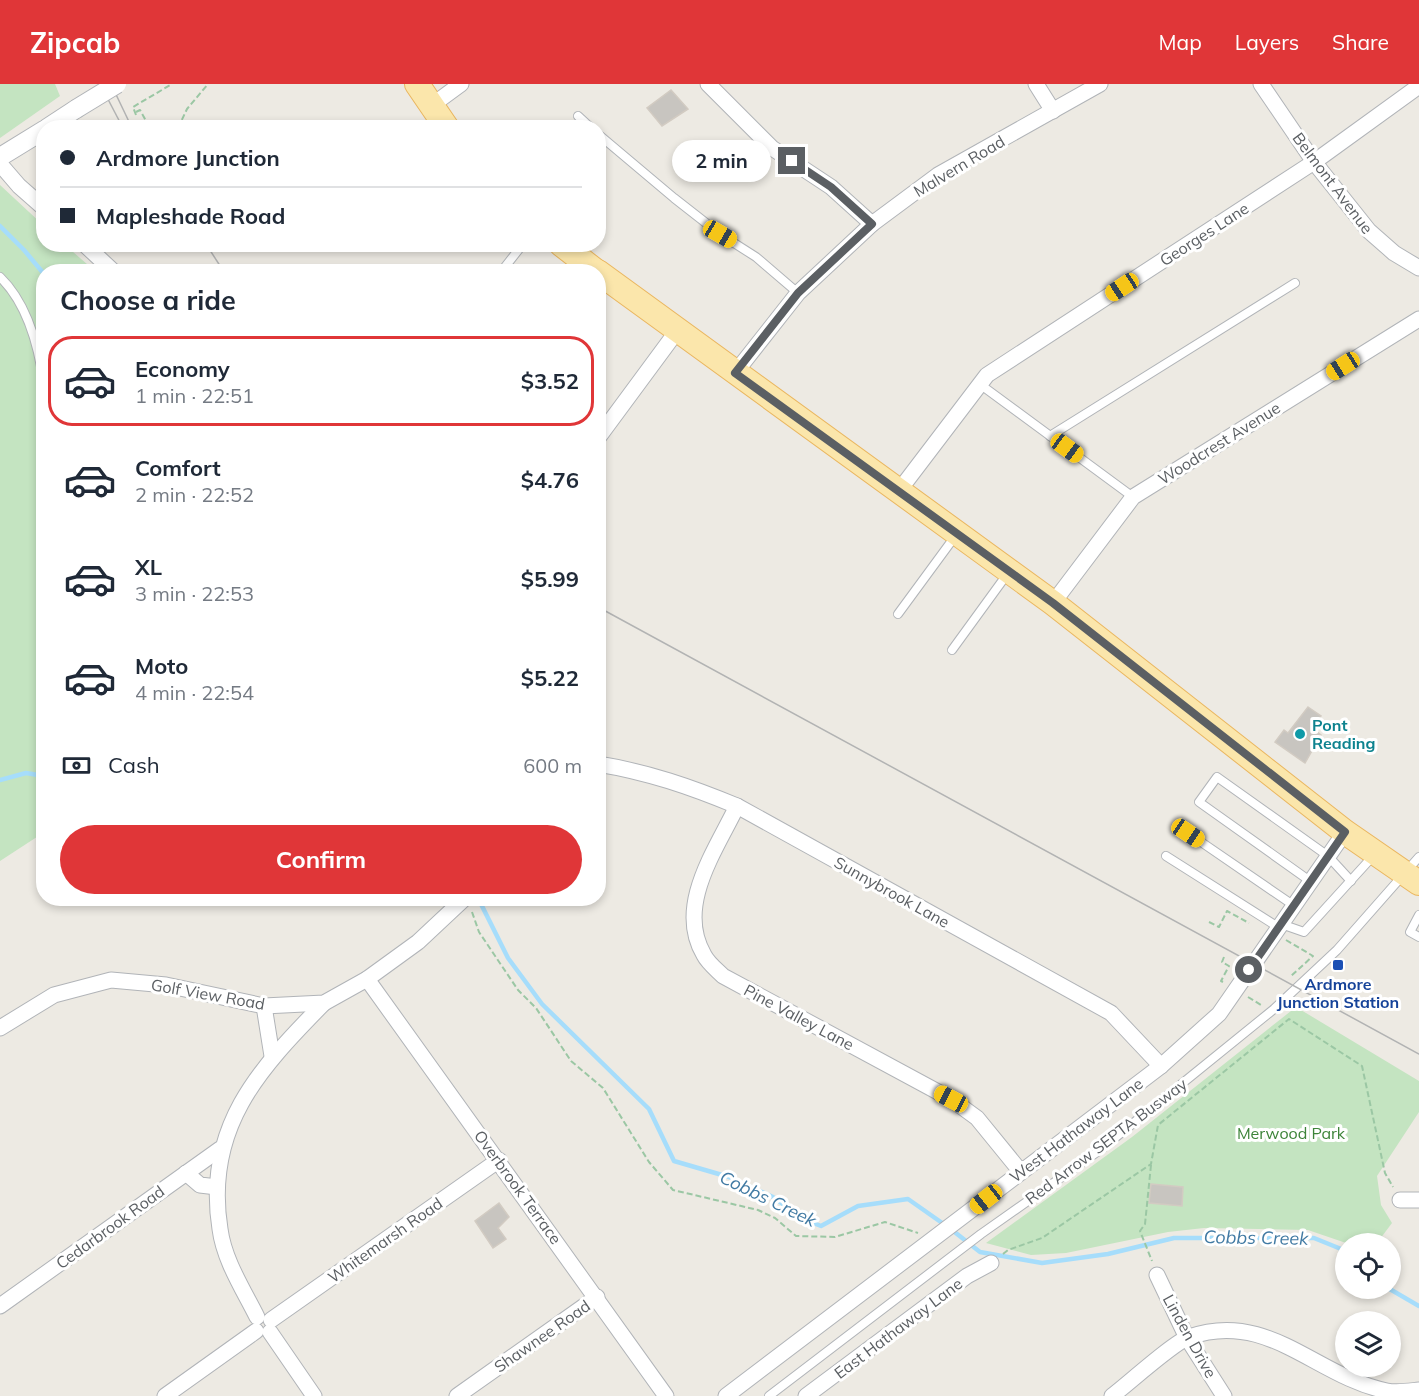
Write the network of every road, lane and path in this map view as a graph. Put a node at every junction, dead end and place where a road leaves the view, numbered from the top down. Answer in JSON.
{"nodes":[{"id":1,"x":117,"y":84,"type":"edge"},
{"id":2,"x":172,"y":84,"type":"edge"},
{"id":3,"x":208,"y":84,"type":"edge"},
{"id":4,"x":417,"y":84,"type":"edge"},
{"id":5,"x":461,"y":84,"type":"edge"},
{"id":6,"x":708,"y":84,"type":"edge"},
{"id":7,"x":1036,"y":84,"type":"edge"},
{"id":8,"x":1100,"y":84,"type":"edge"},
{"id":9,"x":1261,"y":84,"type":"edge"},
{"id":10,"x":1419,"y":86,"type":"edge"},
{"id":11,"x":430,"y":106,"type":"junction"},
{"id":12,"x":1053,"y":111,"type":"junction"},
{"id":13,"x":578,"y":116,"type":"dead end"},
{"id":14,"x":60,"y":120,"type":"edge"},
{"id":15,"x":146,"y":120,"type":"edge"},
{"id":16,"x":182,"y":120,"type":"edge"},
{"id":17,"x":441,"y":120,"type":"edge"},
{"id":18,"x":582,"y":120,"type":"edge"},
{"id":19,"x":36,"y":135,"type":"edge"},
{"id":20,"x":606,"y":141,"type":"edge"},
{"id":21,"x":0,"y":157,"type":"edge"},
{"id":22,"x":1314,"y":162,"type":"junction"},
{"id":23,"x":0,"y":164,"type":"edge"},
{"id":24,"x":36,"y":201,"type":"edge"},
{"id":25,"x":872,"y":224,"type":"junction"},
{"id":26,"x":93,"y":252,"type":"edge"},
{"id":27,"x":517,"y":252,"type":"edge"},
{"id":28,"x":571,"y":252,"type":"edge"},
{"id":29,"x":105,"y":264,"type":"edge"},
{"id":30,"x":507,"y":264,"type":"edge"},
{"id":31,"x":585,"y":264,"type":"edge"},
{"id":32,"x":1419,"y":268,"type":"edge"},
{"id":33,"x":0,"y":277,"type":"edge"},
{"id":34,"x":606,"y":280,"type":"edge"},
{"id":35,"x":1295,"y":283,"type":"dead end"},
{"id":36,"x":798,"y":293,"type":"junction"},
{"id":37,"x":1419,"y":319,"type":"edge"},
{"id":38,"x":677,"y":331,"type":"junction"},
{"id":39,"x":36,"y":345,"type":"edge"},
{"id":40,"x":735,"y":373,"type":"junction"},
{"id":41,"x":981,"y":385,"type":"junction"},
{"id":42,"x":606,"y":427,"type":"edge"},
{"id":43,"x":1050,"y":436,"type":"junction"},
{"id":44,"x":898,"y":492,"type":"junction"},
{"id":45,"x":1133,"y":497,"type":"junction"},
{"id":46,"x":957,"y":534,"type":"junction"},
{"id":47,"x":1009,"y":572,"type":"junction"},
{"id":48,"x":1053,"y":603,"type":"junction"},
{"id":49,"x":898,"y":614,"type":"dead end"},
{"id":50,"x":952,"y":650,"type":"dead end"},
{"id":51,"x":606,"y":765,"type":"edge"},
{"id":52,"x":737,"y":806,"type":"junction"},
{"id":53,"x":1345,"y":832,"type":"junction"},
{"id":54,"x":1188,"y":833,"type":"dead end"},
{"id":55,"x":1376,"y":854,"type":"junction"},
{"id":56,"x":1166,"y":856,"type":"dead end"},
{"id":57,"x":1328,"y":856,"type":"junction"},
{"id":58,"x":1415,"y":871,"type":"edge"},
{"id":59,"x":1310,"y":881,"type":"junction"},
{"id":60,"x":1351,"y":881,"type":"junction"},
{"id":61,"x":1293,"y":905,"type":"junction"},
{"id":62,"x":465,"y":906,"type":"edge"},
{"id":63,"x":469,"y":906,"type":"edge"},
{"id":64,"x":1419,"y":915,"type":"edge"},
{"id":65,"x":1209,"y":922,"type":"dead end"},
{"id":66,"x":1253,"y":925,"type":"dead end"},
{"id":67,"x":1280,"y":929,"type":"junction"},
{"id":68,"x":1419,"y":937,"type":"edge"},
{"id":69,"x":1224,"y":957,"type":"dead end"},
{"id":70,"x":367,"y":979,"type":"junction"},
{"id":71,"x":1287,"y":981,"type":"dead end"},
{"id":72,"x":1225,"y":983,"type":"dead end"},
{"id":73,"x":1247,"y":996,"type":"dead end"},
{"id":74,"x":324,"y":1003,"type":"junction"},
{"id":75,"x":1261,"y":1005,"type":"dead end"},
{"id":76,"x":264,"y":1006,"type":"junction"},
{"id":77,"x":0,"y":1028,"type":"edge"},
{"id":78,"x":272,"y":1056,"type":"junction"},
{"id":79,"x":1161,"y":1066,"type":"junction"},
{"id":80,"x":220,"y":1149,"type":"junction"},
{"id":81,"x":499,"y":1160,"type":"junction"},
{"id":82,"x":1151,"y":1164,"type":"junction"},
{"id":83,"x":1021,"y":1172,"type":"junction"},
{"id":84,"x":186,"y":1173,"type":"junction"},
{"id":85,"x":217,"y":1187,"type":"junction"},
{"id":86,"x":1400,"y":1200,"type":"joint"},
{"id":87,"x":1419,"y":1200,"type":"edge"},
{"id":88,"x":943,"y":1232,"type":"junction"},
{"id":89,"x":1008,"y":1250,"type":"dead end"},
{"id":90,"x":1151,"y":1259,"type":"dead end"},
{"id":91,"x":991,"y":1263,"type":"dead end"},
{"id":92,"x":1157,"y":1275,"type":"dead end"},
{"id":93,"x":597,"y":1297,"type":"junction"},
{"id":94,"x":0,"y":1306,"type":"edge"},
{"id":95,"x":263,"y":1325,"type":"junction"},
{"id":96,"x":1187,"y":1338,"type":"junction"},
{"id":97,"x":1419,"y":1390,"type":"edge"},
{"id":98,"x":165,"y":1396,"type":"edge"},
{"id":99,"x":314,"y":1396,"type":"edge"},
{"id":100,"x":457,"y":1396,"type":"edge"},
{"id":101,"x":666,"y":1396,"type":"edge"},
{"id":102,"x":726,"y":1396,"type":"edge"},
{"id":103,"x":769,"y":1396,"type":"edge"},
{"id":104,"x":806,"y":1396,"type":"edge"},
{"id":105,"x":1112,"y":1396,"type":"edge"},
{"id":106,"x":1224,"y":1396,"type":"edge"}],
"edges":[{"from":1,"to":14,"type":"street","bridge":true},
{"from":2,"to":15,"type":"path"},
{"from":3,"to":16,"type":"path"},
{"from":4,"to":11,"type":"main road"},
{"from":5,"to":11,"type":"street"},
{"from":6,"to":25,"type":"street"},
{"from":7,"to":12,"type":"street"},
{"from":8,"to":12,"type":"street","name":"Malvern Road"},
{"from":9,"to":22,"type":"street","name":"Belmont Avenue"},
{"from":10,"to":22,"type":"street","name":"Georges Lane"},
{"from":11,"to":17,"type":"main road"},
{"from":12,"to":25,"type":"street","name":"Malvern Road"},
{"from":13,"to":18,"type":"lane"},
{"from":19,"to":21,"type":"street"},
{"from":20,"to":36,"type":"lane"},
{"from":22,"to":32,"type":"street","name":"Belmont Avenue"},
{"from":22,"to":41,"type":"street","name":"Georges Lane"},
{"from":23,"to":24,"type":"street"},
{"from":25,"to":36,"type":"street","name":"Malvern Road"},
{"from":26,"to":29,"type":"street"},
{"from":27,"to":30,"type":"lane"},
{"from":28,"to":31,"type":"main road"},
{"from":33,"to":39,"type":"lane"},
{"from":34,"to":38,"type":"main road"},
{"from":35,"to":43,"type":"lane"},
{"from":36,"to":40,"type":"street","name":"Malvern Road"},
{"from":37,"to":45,"type":"street","name":"Woodcrest Avenue"},
{"from":38,"to":40,"type":"main road"},
{"from":38,"to":42,"type":"street"},
{"from":40,"to":44,"type":"main road"},
{"from":41,"to":43,"type":"lane"},
{"from":41,"to":44,"type":"street","name":"Georges Lane"},
{"from":43,"to":45,"type":"lane"},
{"from":44,"to":46,"type":"main road"},
{"from":45,"to":48,"type":"street","name":"Woodcrest Avenue"},
{"from":46,"to":47,"type":"main road"},
{"from":46,"to":49,"type":"lane"},
{"from":47,"to":48,"type":"main road"},
{"from":47,"to":50,"type":"lane"},
{"from":48,"to":53,"type":"main road"},
{"from":51,"to":52,"type":"street","name":"Sunnybrook Lane"},
{"from":52,"to":79,"type":"street","name":"Sunnybrook Lane"},
{"from":52,"to":83,"type":"street","name":"Pine Valley Lane"},
{"from":53,"to":55,"type":"main road"},
{"from":53,"to":57,"type":"street","name":"West Hathaway Lane"},
{"from":54,"to":61,"type":"lane"},
{"from":55,"to":58,"type":"main road"},
{"from":55,"to":60,"type":"lane"},
{"from":56,"to":67,"type":"lane"},
{"from":57,"to":59,"type":"street","name":"West Hathaway Lane"},
{"from":57,"to":59,"type":"lane"},
{"from":57,"to":60,"type":"lane"},
{"from":58,"to":103,"type":"lane","name":"Red Arrow SEPTA Busway"},
{"from":59,"to":61,"type":"street","name":"West Hathaway Lane"},
{"from":60,"to":67,"type":"lane"},
{"from":61,"to":67,"type":"street","name":"West Hathaway Lane"},
{"from":62,"to":70,"type":"street","name":"Golf View Road"},
{"from":63,"to":88,"type":"path"},
{"from":64,"to":68,"type":"lane"},
{"from":65,"to":66,"type":"path"},
{"from":67,"to":71,"type":"path"},
{"from":67,"to":79,"type":"street","name":"West Hathaway Lane"},
{"from":69,"to":72,"type":"path"},
{"from":70,"to":74,"type":"street","name":"Golf View Road"},
{"from":70,"to":81,"type":"street","name":"Overbrook Terrace"},
{"from":73,"to":75,"type":"path"},
{"from":74,"to":76,"type":"street","name":"Golf View Road"},
{"from":74,"to":78,"type":"street"},
{"from":76,"to":77,"type":"street","name":"Golf View Road"},
{"from":76,"to":78,"type":"street"},
{"from":78,"to":80,"type":"street"},
{"from":79,"to":83,"type":"street","name":"West Hathaway Lane"},
{"from":80,"to":84,"type":"street","name":"Cedarbrook Road"},
{"from":80,"to":85,"type":"street"},
{"from":81,"to":93,"type":"street","name":"Overbrook Terrace"},
{"from":81,"to":95,"type":"street","name":"Whitemarsh Road"},
{"from":82,"to":86,"type":"path"},
{"from":82,"to":89,"type":"path"},
{"from":82,"to":90,"type":"path"},
{"from":83,"to":88,"type":"street","name":"West Hathaway Lane"},
{"from":84,"to":85,"type":"street"},
{"from":84,"to":94,"type":"street","name":"Cedarbrook Road"},
{"from":85,"to":95,"type":"street"},
{"from":86,"to":87,"type":"street"},
{"from":88,"to":102,"type":"street","name":"West Hathaway Lane"},
{"from":91,"to":104,"type":"street","name":"East Hathaway Lane"},
{"from":92,"to":96,"type":"street","name":"Linden Drive"},
{"from":93,"to":100,"type":"street","name":"Shawnee Road"},
{"from":93,"to":101,"type":"street","name":"Overbrook Terrace"},
{"from":95,"to":98,"type":"street","name":"Whitemarsh Road"},
{"from":95,"to":99,"type":"street"},
{"from":96,"to":97,"type":"street"},
{"from":96,"to":105,"type":"street"},
{"from":96,"to":106,"type":"street","name":"Linden Drive"}]}
